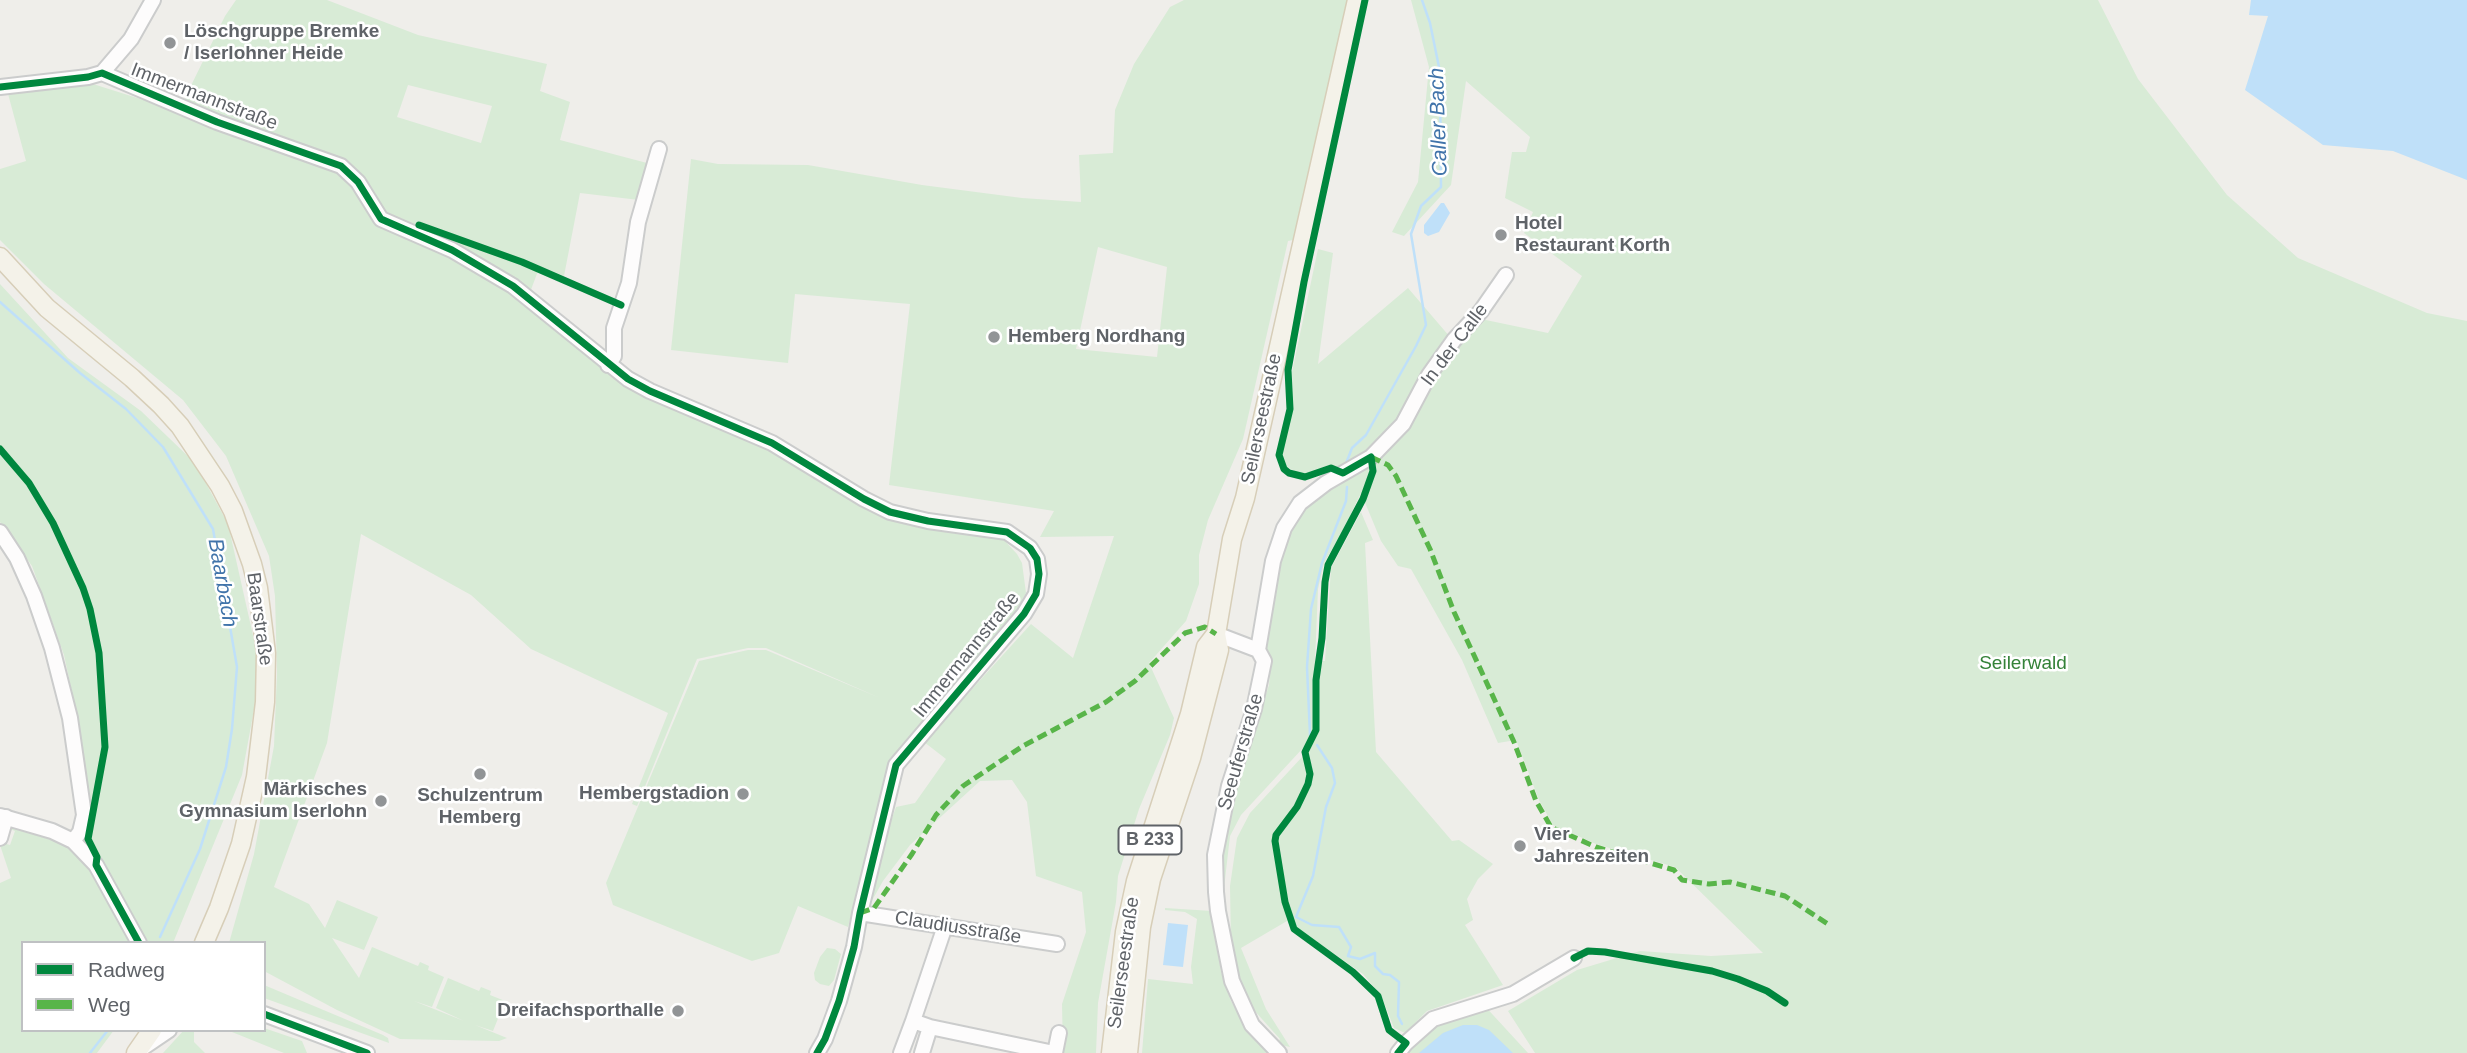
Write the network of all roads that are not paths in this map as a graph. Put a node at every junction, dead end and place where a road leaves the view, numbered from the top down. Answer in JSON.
{"nodes":[{"id":1,"x":153,"y":0,"type":"edge"},
{"id":2,"x":1357,"y":0,"type":"edge"},
{"id":3,"x":102,"y":73,"type":"junction"},
{"id":4,"x":0,"y":87,"type":"edge"},
{"id":5,"x":659,"y":149,"type":"dead end"},
{"id":6,"x":0,"y":257,"type":"edge"},
{"id":7,"x":1507,"y":275,"type":"dead end"},
{"id":8,"x":608,"y":365,"type":"junction"},
{"id":9,"x":0,"y":532,"type":"edge"},
{"id":10,"x":1216,"y":634,"type":"junction"},
{"id":11,"x":1258,"y":650,"type":"junction"},
{"id":12,"x":3,"y":816,"type":"edge"},
{"id":13,"x":0,"y":838,"type":"edge"},
{"id":14,"x":74,"y":841,"type":"junction"},
{"id":15,"x":860,"y":913,"type":"junction"},
{"id":16,"x":945,"y":926,"type":"junction"},
{"id":17,"x":138,"y":941,"type":"edge"},
{"id":18,"x":205,"y":941,"type":"edge"},
{"id":19,"x":1057,"y":944,"type":"dead end"},
{"id":20,"x":1574,"y":958,"type":"dead end"},
{"id":21,"x":266,"y":1015,"type":"edge"},
{"id":22,"x":913,"y":1021,"type":"junction"},
{"id":23,"x":930,"y":1027,"type":"junction"},
{"id":24,"x":151,"y":1032,"type":"edge"},
{"id":25,"x":166,"y":1032,"type":"edge"},
{"id":26,"x":1059,"y":1033,"type":"dead end"},
{"id":27,"x":137,"y":1052,"type":"edge"},
{"id":28,"x":367,"y":1053,"type":"edge"},
{"id":29,"x":817,"y":1053,"type":"edge"},
{"id":30,"x":901,"y":1053,"type":"edge"},
{"id":31,"x":922,"y":1053,"type":"edge"},
{"id":32,"x":1054,"y":1053,"type":"edge"},
{"id":33,"x":1111,"y":1053,"type":"edge"},
{"id":34,"x":1128,"y":1053,"type":"edge"},
{"id":35,"x":1279,"y":1053,"type":"edge"},
{"id":36,"x":1398,"y":1053,"type":"edge"}],
"edges":[{"from":1,"to":3,"type":"street"},
{"from":2,"to":10,"type":"main road","name":"Seilerseestraße","number":"B 233"},
{"from":3,"to":4,"type":"street","name":"Immermannstraße"},
{"from":3,"to":8,"type":"street","name":"Immermannstraße"},
{"from":5,"to":8,"type":"street"},
{"from":6,"to":18,"type":"main road","name":"Baarstraße"},
{"from":7,"to":11,"type":"street","name":"In der Calle"},
{"from":8,"to":15,"type":"street","name":"Immermannstraße"},
{"from":9,"to":14,"type":"street"},
{"from":10,"to":11,"type":"street"},
{"from":10,"to":33,"type":"main road","name":"Seilerseestraße","number":"B 233"},
{"from":10,"to":34,"type":"main road","name":"Seilerseestraße","number":"B 233"},
{"from":11,"to":35,"type":"street","name":"Seeuferstraße"},
{"from":12,"to":13,"type":"street"},
{"from":12,"to":14,"type":"street"},
{"from":14,"to":17,"type":"street"},
{"from":15,"to":16,"type":"street","name":"Claudiusstraße"},
{"from":15,"to":29,"type":"street","name":"Immermannstraße"},
{"from":16,"to":19,"type":"street","name":"Claudiusstraße"},
{"from":16,"to":22,"type":"street"},
{"from":20,"to":36,"type":"street"},
{"from":21,"to":28,"type":"street"},
{"from":22,"to":23,"type":"street"},
{"from":22,"to":30,"type":"street"},
{"from":23,"to":31,"type":"street"},
{"from":23,"to":32,"type":"street"},
{"from":24,"to":27,"type":"main road"},
{"from":25,"to":27,"type":"street"},
{"from":26,"to":32,"type":"street"}]}
